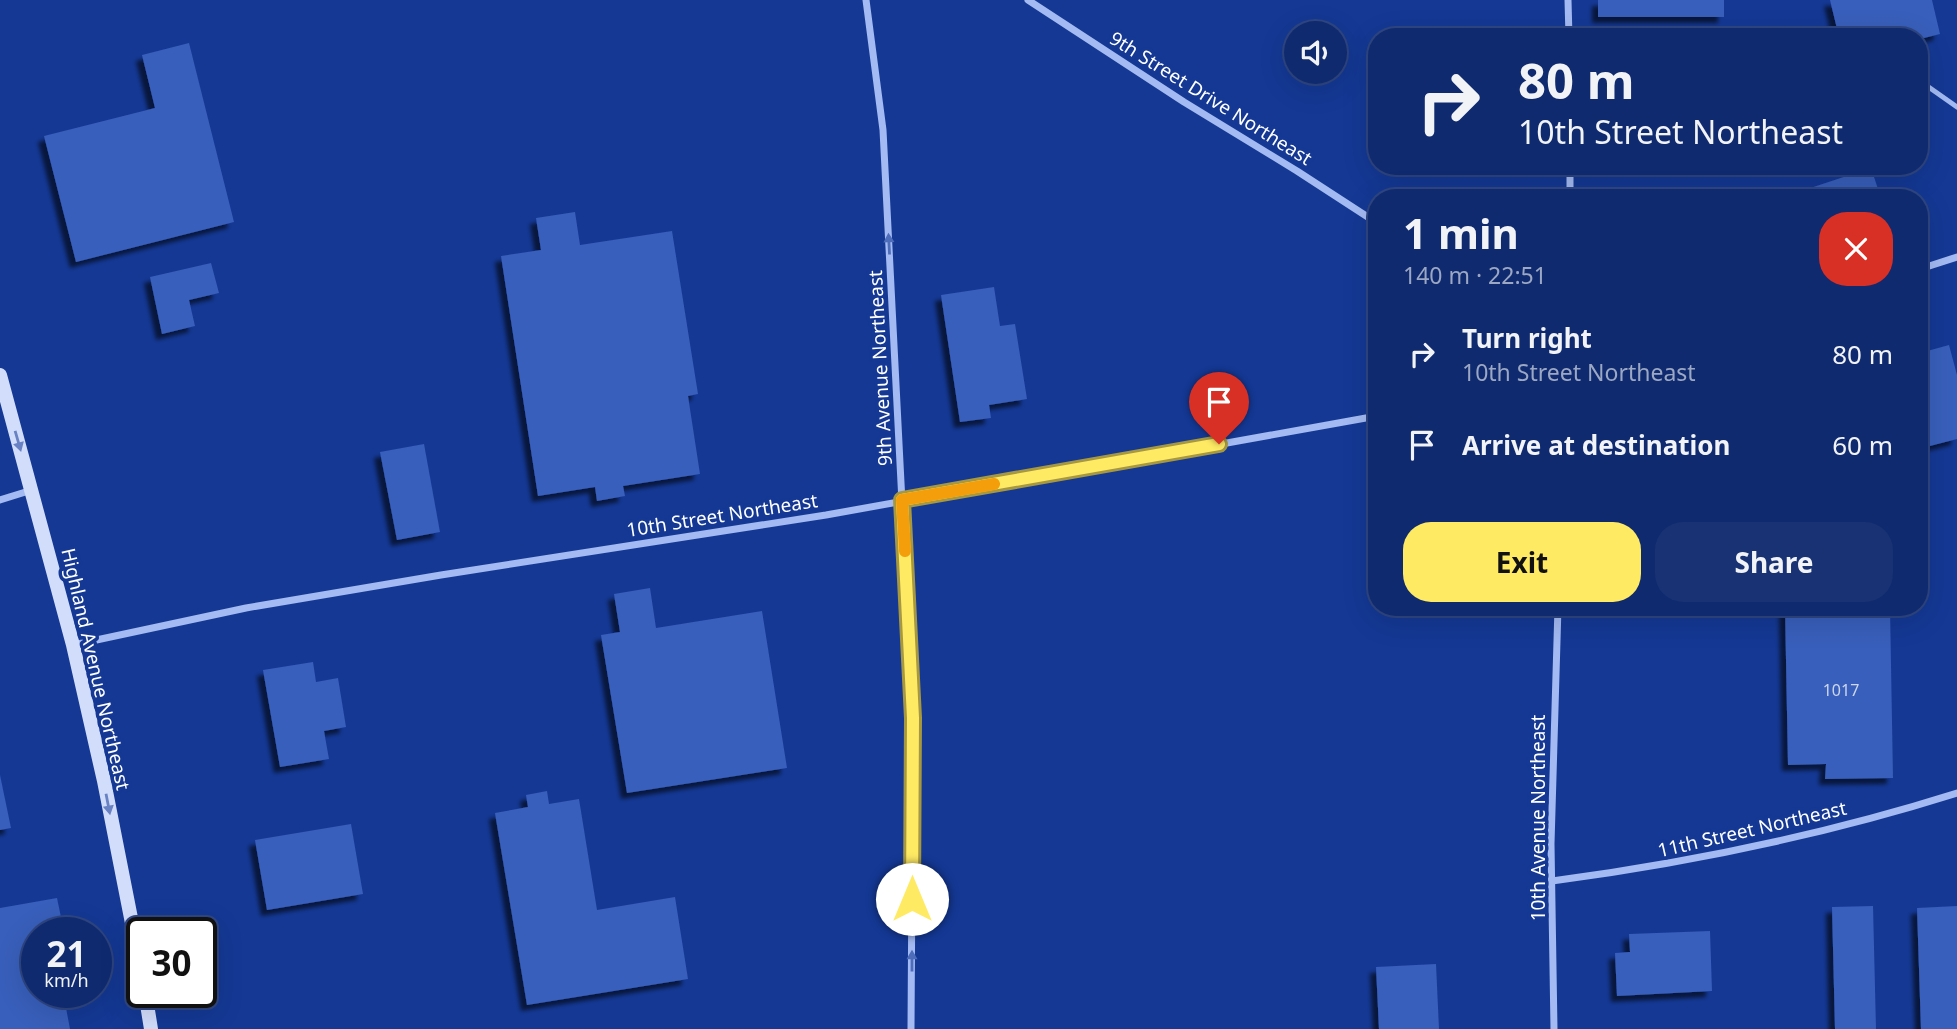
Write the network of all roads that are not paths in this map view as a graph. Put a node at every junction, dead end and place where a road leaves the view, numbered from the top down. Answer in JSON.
{"nodes":[{"id":1,"x":866,"y":0,"type":"edge"},
{"id":2,"x":1028,"y":0,"type":"edge"},
{"id":3,"x":1568,"y":0,"type":"edge"},
{"id":4,"x":1569,"y":28,"type":"edge"},
{"id":5,"x":1928,"y":87,"type":"edge"},
{"id":6,"x":1957,"y":107,"type":"edge"},
{"id":7,"x":1368,"y":217,"type":"edge"},
{"id":8,"x":1957,"y":257,"type":"edge"},
{"id":9,"x":1928,"y":266,"type":"edge"},
{"id":10,"x":0,"y":375,"type":"edge"},
{"id":11,"x":1368,"y":418,"type":"edge"},
{"id":12,"x":32,"y":490,"type":"junction"},
{"id":13,"x":0,"y":500,"type":"edge"},
{"id":14,"x":902,"y":500,"type":"junction"},
{"id":15,"x":1558,"y":616,"type":"edge"},
{"id":16,"x":73,"y":645,"type":"junction"},
{"id":17,"x":1957,"y":793,"type":"edge"},
{"id":18,"x":1552,"y":881,"type":"junction"},
{"id":19,"x":131,"y":917,"type":"edge"},
{"id":20,"x":148,"y":1008,"type":"edge"},
{"id":21,"x":151,"y":1029,"type":"edge"},
{"id":22,"x":911,"y":1029,"type":"edge"},
{"id":23,"x":1554,"y":1029,"type":"edge"}],
"edges":[{"from":14,"to":1,"type":"street","name":"9th Avenue Northeast","one_way":true},
{"from":2,"to":7,"type":"street","name":"9th Street Drive Northeast"},
{"from":3,"to":4,"type":"street"},
{"from":5,"to":6,"type":"lane"},
{"from":8,"to":9,"type":"street"},
{"from":10,"to":12,"type":"main road","name":"Highland Avenue Northeast","one_way":true},
{"from":11,"to":14,"type":"street","name":"10th Street Northeast"},
{"from":12,"to":13,"type":"street"},
{"from":12,"to":16,"type":"main road","name":"Highland Avenue Northeast"},
{"from":14,"to":16,"type":"street","name":"10th Street Northeast"},
{"from":22,"to":14,"type":"street","name":"9th Avenue Northeast","one_way":true},
{"from":15,"to":18,"type":"street","name":"10th Avenue Northeast"},
{"from":16,"to":19,"type":"main road","name":"Highland Avenue Northeast","one_way":true},
{"from":17,"to":18,"type":"street","name":"11th Street Northeast"},
{"from":18,"to":23,"type":"street","name":"10th Avenue Northeast"},
{"from":20,"to":21,"type":"main road"}]}
